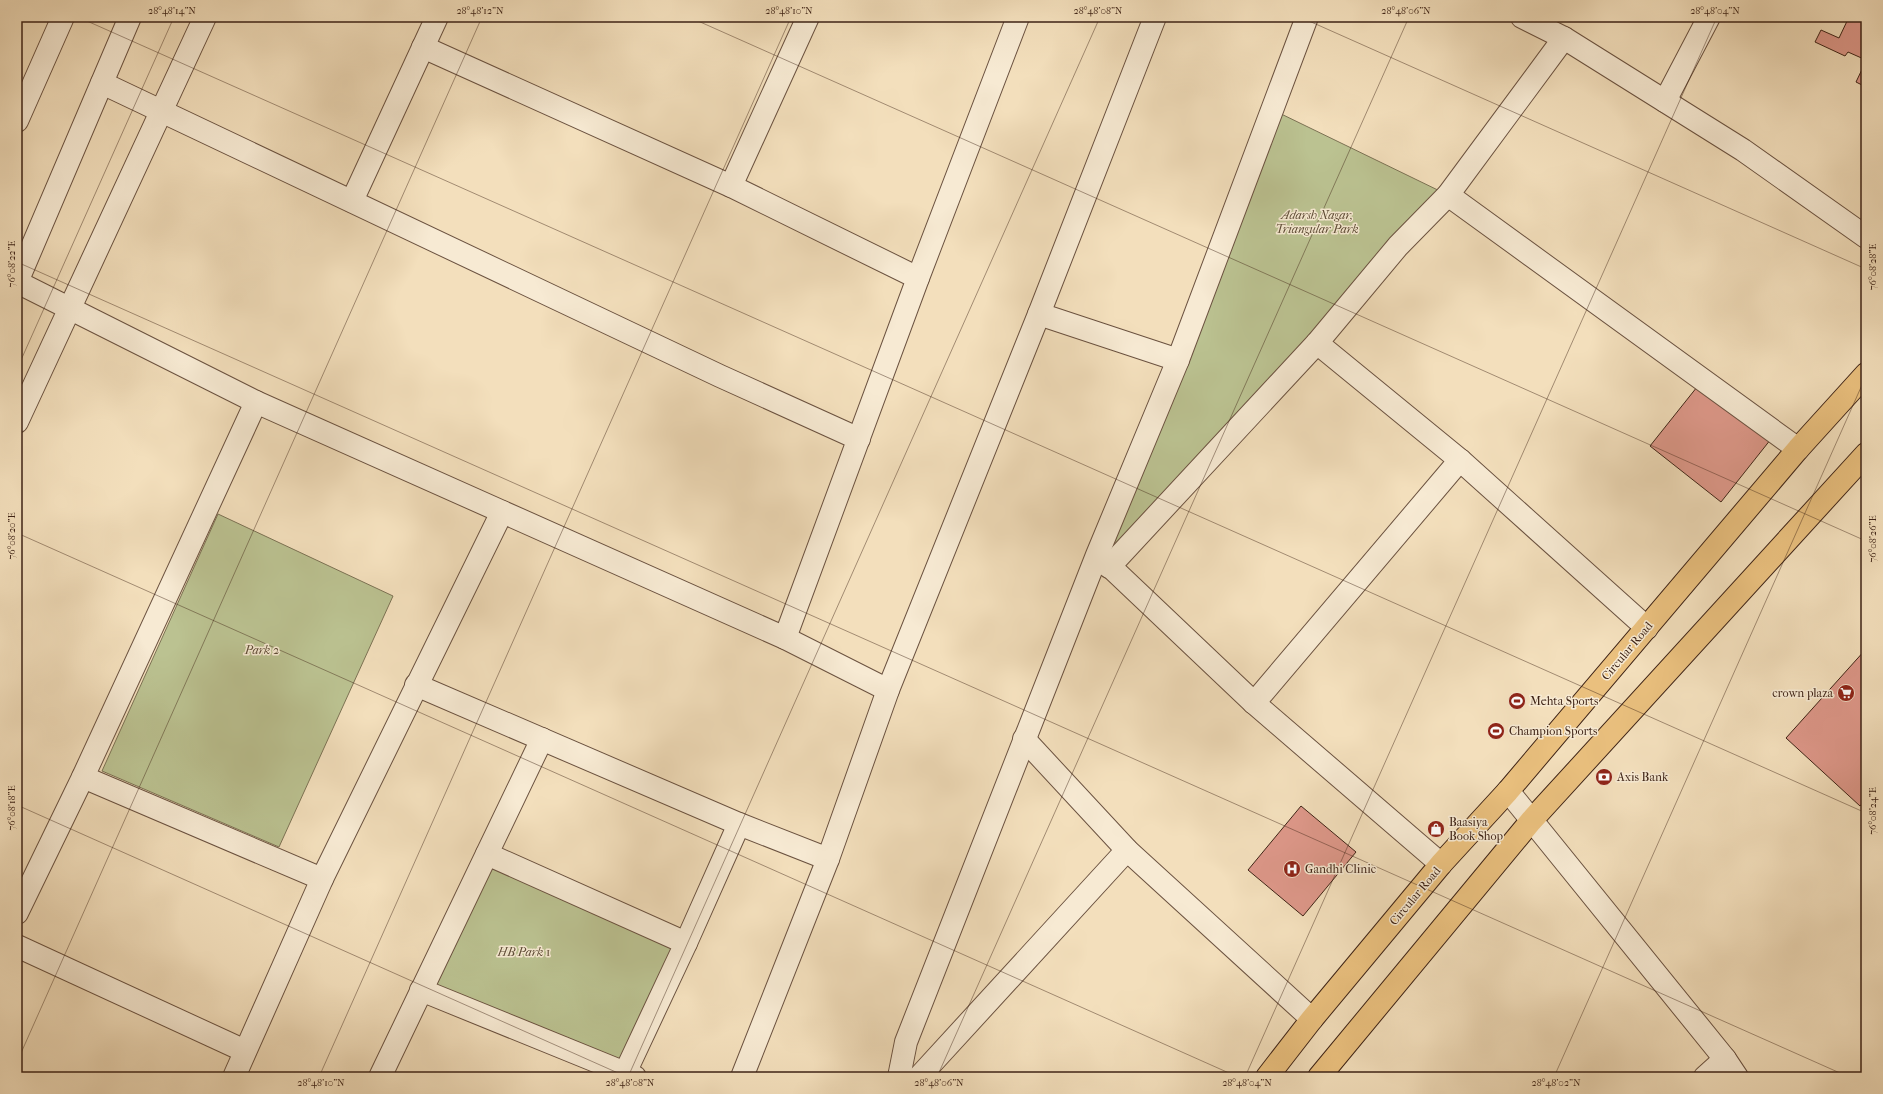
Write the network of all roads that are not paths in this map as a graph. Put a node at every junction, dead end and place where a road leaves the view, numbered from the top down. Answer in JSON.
{"nodes":[{"id":1,"x":63,"y":17,"type":"edge"},
{"id":2,"x":130,"y":17,"type":"edge"},
{"id":3,"x":205,"y":17,"type":"edge"},
{"id":4,"x":437,"y":17,"type":"edge"},
{"id":5,"x":808,"y":17,"type":"edge"},
{"id":6,"x":1018,"y":17,"type":"edge"},
{"id":7,"x":1155,"y":17,"type":"edge"},
{"id":8,"x":1307,"y":17,"type":"edge"},
{"id":9,"x":1522,"y":17,"type":"edge"},
{"id":10,"x":1710,"y":17,"type":"edge"},
{"id":11,"x":1564,"y":38,"type":"junction"},
{"id":12,"x":423,"y":47,"type":"junction"},
{"id":13,"x":102,"y":83,"type":"junction"},
{"id":14,"x":1665,"y":101,"type":"junction"},
{"id":15,"x":162,"y":111,"type":"junction"},
{"id":16,"x":17,"y":121,"type":"edge"},
{"id":17,"x":731,"y":186,"type":"junction"},
{"id":18,"x":1448,"y":195,"type":"junction"},
{"id":19,"x":352,"y":201,"type":"junction"},
{"id":20,"x":1866,"y":237,"type":"edge"},
{"id":21,"x":918,"y":278,"type":"junction"},
{"id":22,"x":17,"y":282,"type":"edge"},
{"id":23,"x":70,"y":308,"type":"junction"},
{"id":24,"x":1039,"y":314,"type":"junction"},
{"id":25,"x":1317,"y":343,"type":"junction"},
{"id":26,"x":1178,"y":360,"type":"junction"},
{"id":27,"x":1866,"y":374,"type":"edge"},
{"id":28,"x":256,"y":402,"type":"junction"},
{"id":29,"x":17,"y":422,"type":"edge"},
{"id":30,"x":859,"y":439,"type":"junction"},
{"id":31,"x":1798,"y":449,"type":"junction"},
{"id":32,"x":1866,"y":454,"type":"edge"},
{"id":33,"x":1460,"y":460,"type":"junction"},
{"id":34,"x":502,"y":512,"type":"junction"},
{"id":35,"x":1103,"y":561,"type":"junction"},
{"id":36,"x":1647,"y":628,"type":"junction"},
{"id":37,"x":785,"y":638,"type":"junction"},
{"id":38,"x":416,"y":685,"type":"junction"},
{"id":39,"x":888,"y":690,"type":"junction"},
{"id":40,"x":1254,"y":702,"type":"junction"},
{"id":41,"x":542,"y":739,"type":"junction"},
{"id":42,"x":1024,"y":739,"type":"junction"},
{"id":43,"x":83,"y":777,"type":"junction"},
{"id":44,"x":1508,"y":791,"type":"junction"},
{"id":45,"x":1531,"y":822,"type":"junction"},
{"id":46,"x":738,"y":824,"type":"junction"},
{"id":47,"x":1127,"y":850,"type":"junction"},
{"id":48,"x":487,"y":854,"type":"junction"},
{"id":49,"x":828,"y":858,"type":"junction"},
{"id":50,"x":1441,"y":864,"type":"junction"},
{"id":51,"x":322,"y":879,"type":"junction"},
{"id":52,"x":17,"y":913,"type":"edge"},
{"id":53,"x":686,"y":943,"type":"junction"},
{"id":54,"x":17,"y":946,"type":"edge"},
{"id":55,"x":421,"y":990,"type":"junction"},
{"id":56,"x":1312,"y":1019,"type":"junction"},
{"id":57,"x":245,"y":1051,"type":"junction"},
{"id":58,"x":1725,"y":1059,"type":"junction"},
{"id":59,"x":630,"y":1075,"type":"edge"},
{"id":60,"x":234,"y":1077,"type":"edge"},
{"id":61,"x":380,"y":1077,"type":"edge"},
{"id":62,"x":742,"y":1077,"type":"edge"},
{"id":63,"x":899,"y":1077,"type":"edge"},
{"id":64,"x":919,"y":1077,"type":"edge"},
{"id":65,"x":1267,"y":1077,"type":"edge"},
{"id":66,"x":1319,"y":1077,"type":"edge"},
{"id":67,"x":1705,"y":1077,"type":"edge"},
{"id":68,"x":1736,"y":1077,"type":"edge"}],
"edges":[{"from":1,"to":16,"type":"street"},
{"from":2,"to":13,"type":"street"},
{"from":3,"to":15,"type":"street"},
{"from":4,"to":12,"type":"street"},
{"from":5,"to":17,"type":"street"},
{"from":6,"to":21,"type":"street"},
{"from":7,"to":24,"type":"street"},
{"from":8,"to":26,"type":"street"},
{"from":9,"to":11,"type":"street"},
{"from":10,"to":14,"type":"street"},
{"from":11,"to":14,"type":"street"},
{"from":11,"to":18,"type":"street"},
{"from":12,"to":17,"type":"street"},
{"from":12,"to":19,"type":"street"},
{"from":13,"to":15,"type":"street"},
{"from":13,"to":22,"type":"street"},
{"from":14,"to":20,"type":"street"},
{"from":15,"to":19,"type":"street"},
{"from":15,"to":23,"type":"street"},
{"from":17,"to":21,"type":"street"},
{"from":18,"to":25,"type":"street"},
{"from":18,"to":31,"type":"street"},
{"from":19,"to":30,"type":"street"},
{"from":21,"to":30,"type":"street"},
{"from":22,"to":23,"type":"street"},
{"from":23,"to":28,"type":"street"},
{"from":23,"to":29,"type":"street"},
{"from":24,"to":26,"type":"street"},
{"from":24,"to":39,"type":"street"},
{"from":25,"to":33,"type":"street"},
{"from":25,"to":35,"type":"street"},
{"from":26,"to":35,"type":"street"},
{"from":27,"to":31,"type":"main road","name":"Circular Road"},
{"from":28,"to":34,"type":"street"},
{"from":28,"to":43,"type":"street"},
{"from":30,"to":37,"type":"street"},
{"from":31,"to":36,"type":"main road","name":"Circular Road"},
{"from":32,"to":45,"type":"main road"},
{"from":33,"to":36,"type":"street"},
{"from":33,"to":40,"type":"street"},
{"from":34,"to":37,"type":"street"},
{"from":34,"to":38,"type":"street"},
{"from":35,"to":40,"type":"street"},
{"from":35,"to":42,"type":"street"},
{"from":36,"to":44,"type":"main road","name":"Circular Road"},
{"from":37,"to":39,"type":"street"},
{"from":38,"to":41,"type":"street"},
{"from":38,"to":51,"type":"street"},
{"from":39,"to":49,"type":"street"},
{"from":40,"to":50,"type":"street"},
{"from":41,"to":46,"type":"street"},
{"from":41,"to":48,"type":"street"},
{"from":42,"to":47,"type":"street"},
{"from":42,"to":63,"type":"street"},
{"from":43,"to":51,"type":"street"},
{"from":43,"to":52,"type":"street"},
{"from":44,"to":45,"type":"street"},
{"from":44,"to":50,"type":"main road","name":"Circular Road"},
{"from":45,"to":58,"type":"street"},
{"from":45,"to":66,"type":"main road"},
{"from":46,"to":49,"type":"street"},
{"from":46,"to":53,"type":"street"},
{"from":47,"to":56,"type":"street"},
{"from":47,"to":64,"type":"street"},
{"from":48,"to":53,"type":"street"},
{"from":48,"to":55,"type":"street"},
{"from":49,"to":62,"type":"street"},
{"from":50,"to":56,"type":"main road","name":"Circular Road"},
{"from":51,"to":57,"type":"street"},
{"from":53,"to":59,"type":"street"},
{"from":54,"to":57,"type":"street"},
{"from":55,"to":59,"type":"street"},
{"from":55,"to":61,"type":"street"},
{"from":56,"to":65,"type":"main road","name":"Circular Road"},
{"from":57,"to":60,"type":"street"},
{"from":58,"to":67,"type":"street"},
{"from":58,"to":68,"type":"street"}]}
